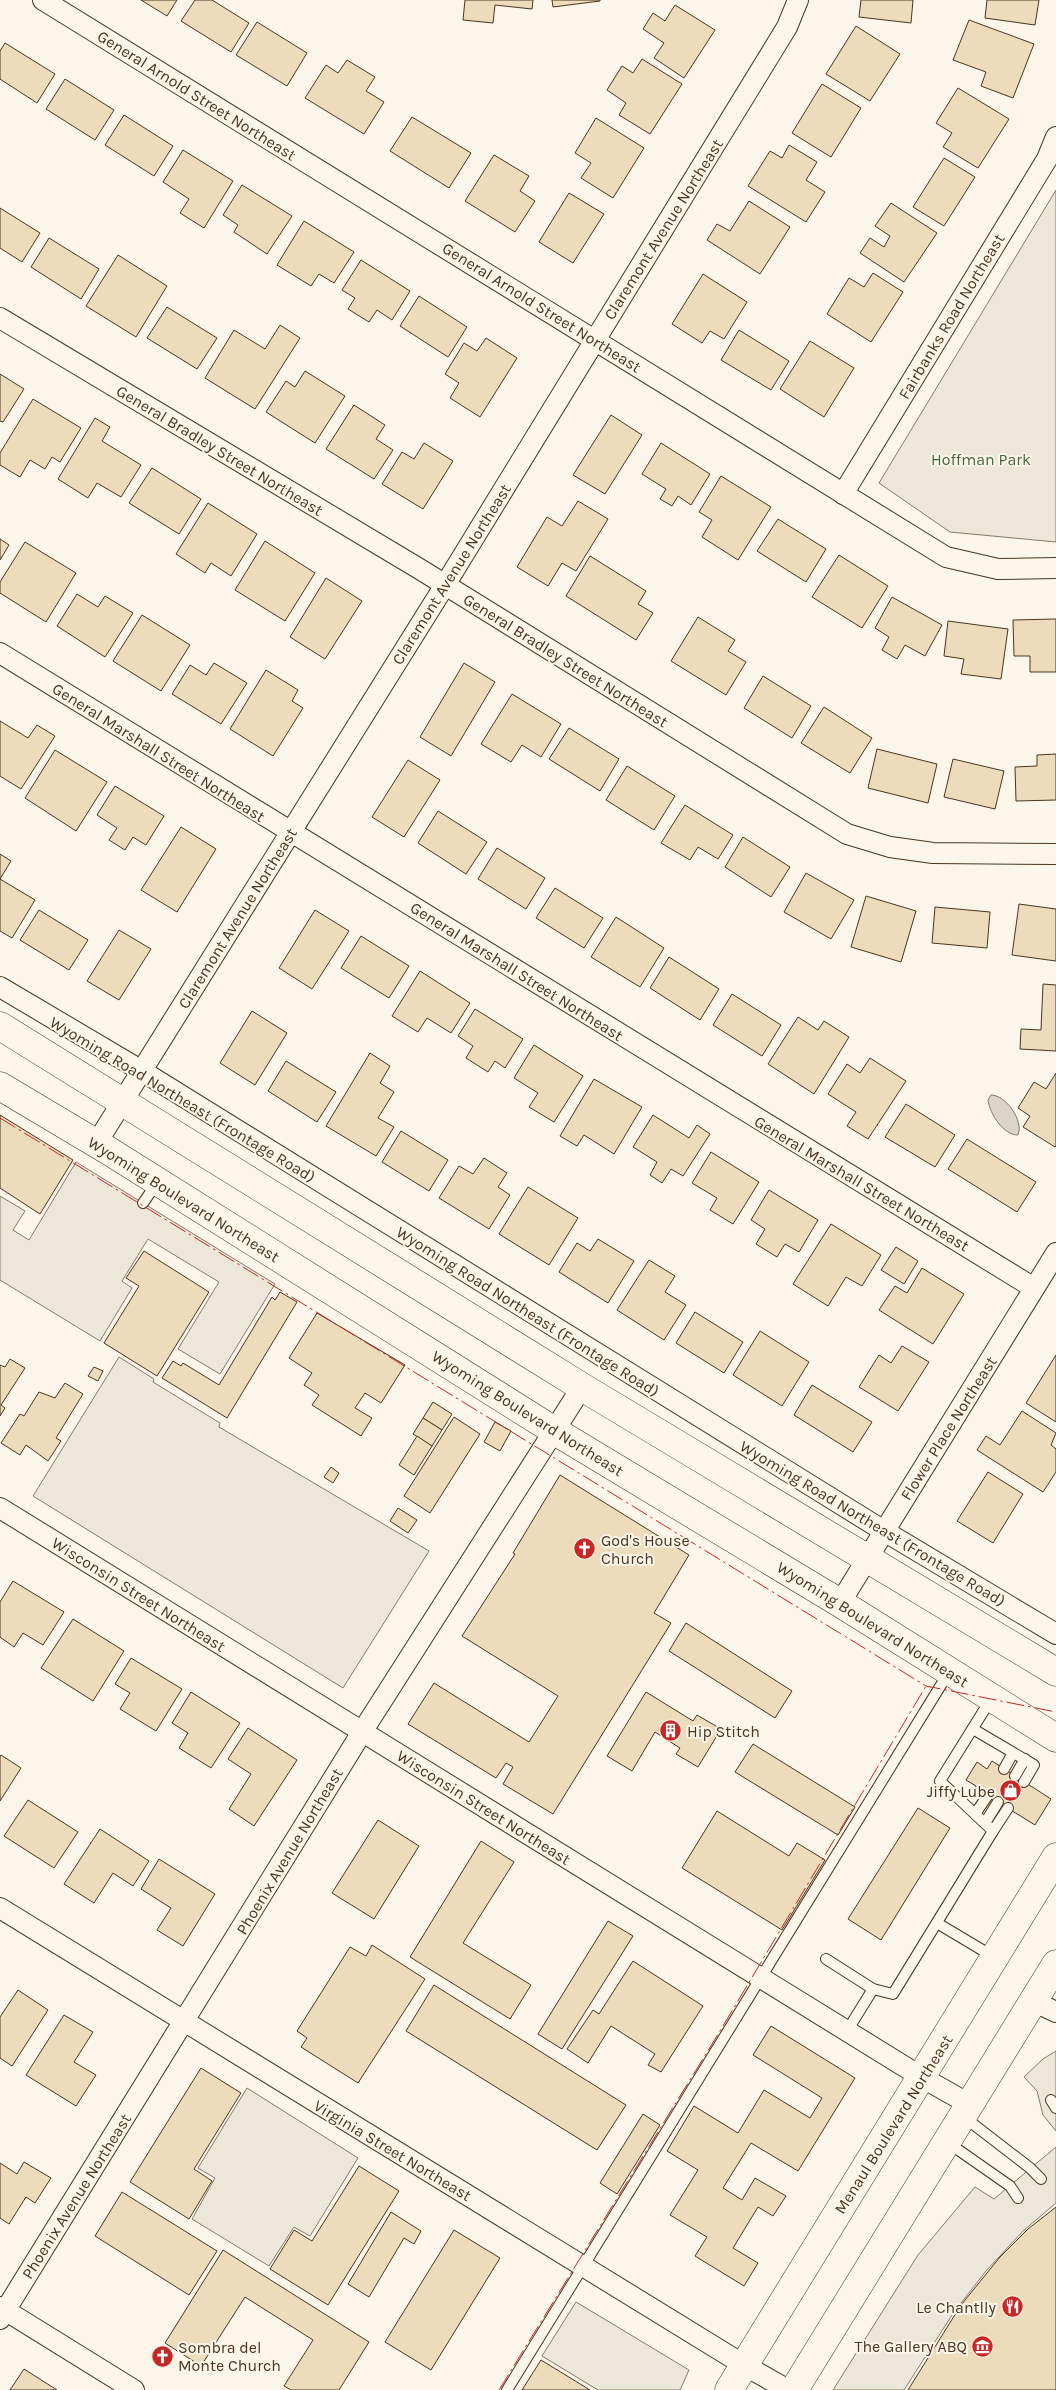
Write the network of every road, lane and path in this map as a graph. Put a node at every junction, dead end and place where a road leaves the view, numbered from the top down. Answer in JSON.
{"nodes":[{"id":1,"x":43,"y":0,"type":"edge"},
{"id":2,"x":798,"y":0,"type":"edge"},
{"id":3,"x":1056,"y":137,"type":"edge"},
{"id":4,"x":0,"y":318,"type":"edge"},
{"id":5,"x":595,"y":339,"type":"junction"},
{"id":6,"x":843,"y":494,"type":"junction"},
{"id":7,"x":1056,"y":568,"type":"edge"},
{"id":8,"x":445,"y":585,"type":"junction"},
{"id":9,"x":0,"y":654,"type":"edge"},
{"id":10,"x":291,"y":833,"type":"junction"},
{"id":11,"x":1056,"y":854,"type":"edge"},
{"id":12,"x":0,"y":987,"type":"edge"},
{"id":13,"x":1,"y":1029,"type":"edge"},
{"id":14,"x":142,"y":1072,"type":"junction"},
{"id":15,"x":0,"y":1086,"type":"edge"},
{"id":16,"x":122,"y":1102,"type":"junction"},
{"id":17,"x":96,"y":1144,"type":"junction"},
{"id":18,"x":1056,"y":1253,"type":"edge"},
{"id":19,"x":1034,"y":1288,"type":"junction"},
{"id":20,"x":582,"y":1387,"type":"junction"},
{"id":21,"x":553,"y":1430,"type":"junction"},
{"id":22,"x":0,"y":1508,"type":"edge"},
{"id":23,"x":884,"y":1531,"type":"junction"},
{"id":24,"x":868,"y":1557,"type":"junction"},
{"id":25,"x":840,"y":1602,"type":"junction"},
{"id":26,"x":1056,"y":1634,"type":"edge"},
{"id":27,"x":950,"y":1672,"type":"junction"},
{"id":28,"x":1056,"y":1672,"type":"edge"},
{"id":29,"x":992,"y":1698,"type":"junction"},
{"id":30,"x":973,"y":1729,"type":"junction"},
{"id":31,"x":362,"y":1732,"type":"junction"},
{"id":32,"x":1056,"y":1738,"type":"edge"},
{"id":33,"x":1013,"y":1753,"type":"junction"},
{"id":34,"x":1025,"y":1760,"type":"junction"},
{"id":35,"x":1004,"y":1769,"type":"dead end"},
{"id":36,"x":1015,"y":1776,"type":"dead end"},
{"id":37,"x":1024,"y":1782,"type":"dead end"},
{"id":38,"x":988,"y":1795,"type":"dead end"},
{"id":39,"x":998,"y":1802,"type":"dead end"},
{"id":40,"x":1008,"y":1808,"type":"dead end"},
{"id":41,"x":975,"y":1814,"type":"junction"},
{"id":42,"x":985,"y":1823,"type":"junction"},
{"id":43,"x":994,"y":1831,"type":"junction"},
{"id":44,"x":1056,"y":1857,"type":"edge"},
{"id":45,"x":0,"y":1908,"type":"edge"},
{"id":46,"x":937,"y":1922,"type":"junction"},
{"id":47,"x":995,"y":1958,"type":"junction"},
{"id":48,"x":826,"y":1959,"type":"dead end"},
{"id":49,"x":1056,"y":1964,"type":"edge"},
{"id":50,"x":762,"y":1979,"type":"junction"},
{"id":51,"x":873,"y":1989,"type":"junction"},
{"id":52,"x":1045,"y":2007,"type":"edge"},
{"id":53,"x":184,"y":2022,"type":"junction"},
{"id":54,"x":848,"y":2031,"type":"junction"},
{"id":55,"x":923,"y":2078,"type":"junction"},
{"id":56,"x":965,"y":2110,"type":"junction"},
{"id":57,"x":946,"y":2141,"type":"junction"},
{"id":58,"x":1041,"y":2179,"type":"dead end"},
{"id":59,"x":1018,"y":2198,"type":"dead end"},
{"id":60,"x":583,"y":2266,"type":"junction"},
{"id":61,"x":2,"y":2312,"type":"edge"},
{"id":62,"x":744,"y":2365,"type":"junction"},
{"id":63,"x":134,"y":2390,"type":"edge"},
{"id":64,"x":508,"y":2390,"type":"edge"},
{"id":65,"x":729,"y":2390,"type":"edge"},
{"id":66,"x":788,"y":2390,"type":"edge"},
{"id":67,"x":794,"y":2390,"type":"edge"}],
"edges":[{"from":1,"to":5,"type":"street","name":"General Arnold Street Northeast"},
{"from":2,"to":5,"type":"street","name":"Claremont Avenue Northeast"},
{"from":3,"to":6,"type":"street","name":"Fairbanks Road Northeast"},
{"from":4,"to":8,"type":"street","name":"General Bradley Street Northeast"},
{"from":5,"to":6,"type":"street","name":"General Arnold Street Northeast"},
{"from":5,"to":8,"type":"street","name":"Claremont Avenue Northeast"},
{"from":6,"to":7,"type":"street","name":"General Arnold Street Northeast"},
{"from":8,"to":10,"type":"street","name":"Claremont Avenue Northeast"},
{"from":8,"to":11,"type":"street","name":"General Bradley Street Northeast"},
{"from":9,"to":10,"type":"street","name":"General Marshall Street Northeast"},
{"from":10,"to":14,"type":"street","name":"Claremont Avenue Northeast"},
{"from":10,"to":19,"type":"street","name":"General Marshall Street Northeast"},
{"from":12,"to":14,"type":"street","name":"Wyoming Road Northeast (Frontage Road)"},
{"from":13,"to":16,"type":"main road"},
{"from":14,"to":16,"type":"street","name":"Claremont Avenue Northeast"},
{"from":14,"to":23,"type":"street","name":"Wyoming Road Northeast (Frontage Road)"},
{"from":15,"to":17,"type":"main road","name":"Wyoming Boulevard Northeast"},
{"from":16,"to":17,"type":"street","name":"Claremont Avenue Northeast"},
{"from":16,"to":20,"type":"main road"},
{"from":17,"to":21,"type":"main road","name":"Wyoming Boulevard Northeast"},
{"from":18,"to":19,"type":"street","name":"Flower Place Northeast"},
{"from":19,"to":23,"type":"street","name":"Flower Place Northeast"},
{"from":20,"to":21,"type":"street","name":"Phoenix Avenue Northeast"},
{"from":20,"to":24,"type":"main road"},
{"from":21,"to":25,"type":"main road","name":"Wyoming Boulevard Northeast"},
{"from":21,"to":31,"type":"street","name":"Phoenix Avenue Northeast"},
{"from":22,"to":31,"type":"street","name":"Wisconsin Street Northeast"},
{"from":23,"to":24,"type":"street","name":"Flower Place Northeast"},
{"from":23,"to":26,"type":"street","name":"Wyoming Road Northeast (Frontage Road)"},
{"from":24,"to":25,"type":"street","name":"Flower Place Northeast"},
{"from":24,"to":28,"type":"main road"},
{"from":25,"to":27,"type":"main road","name":"Wyoming Boulevard Northeast"},
{"from":27,"to":29,"type":"main road","name":"Wyoming Boulevard Northeast"},
{"from":27,"to":50,"type":"lane"},
{"from":29,"to":30,"type":"lane"},
{"from":29,"to":32,"type":"main road","name":"Wyoming Boulevard Northeast"},
{"from":30,"to":33,"type":"lane"},
{"from":30,"to":41,"type":"lane"},
{"from":31,"to":50,"type":"street","name":"Wisconsin Street Northeast"},
{"from":31,"to":53,"type":"street","name":"Phoenix Avenue Northeast"},
{"from":33,"to":34,"type":"lane"},
{"from":33,"to":35,"type":"lane"},
{"from":34,"to":36,"type":"lane"},
{"from":34,"to":37,"type":"lane"},
{"from":38,"to":41,"type":"lane"},
{"from":39,"to":42,"type":"lane"},
{"from":40,"to":43,"type":"lane"},
{"from":41,"to":42,"type":"lane"},
{"from":42,"to":43,"type":"lane"},
{"from":43,"to":46,"type":"lane"},
{"from":44,"to":47,"type":"main road","name":"Menaul Boulevard Northeast"},
{"from":45,"to":53,"type":"street","name":"Virginia Street Northeast"},
{"from":46,"to":47,"type":"lane"},
{"from":46,"to":51,"type":"lane"},
{"from":47,"to":55,"type":"main road","name":"Menaul Boulevard Northeast"},
{"from":48,"to":51,"type":"lane"},
{"from":49,"to":52,"type":"main road"},
{"from":50,"to":54,"type":"street","name":"Wisconsin Street Northeast"},
{"from":50,"to":60,"type":"lane"},
{"from":51,"to":54,"type":"lane"},
{"from":52,"to":56,"type":"main road"},
{"from":53,"to":60,"type":"street","name":"Virginia Street Northeast"},
{"from":53,"to":61,"type":"street","name":"Phoenix Avenue Northeast"},
{"from":54,"to":55,"type":"street","name":"Wisconsin Street Northeast"},
{"from":55,"to":56,"type":"street","name":"Wisconsin Street Northeast"},
{"from":55,"to":62,"type":"main road","name":"Menaul Boulevard Northeast"},
{"from":56,"to":57,"type":"main road"},
{"from":56,"to":58,"type":"lane"},
{"from":57,"to":59,"type":"lane"},
{"from":57,"to":67,"type":"main road"},
{"from":60,"to":62,"type":"street","name":"Virginia Street Northeast"},
{"from":60,"to":64,"type":"lane"},
{"from":61,"to":63,"type":"street"},
{"from":62,"to":65,"type":"main road","name":"Menaul Boulevard Northeast"},
{"from":62,"to":66,"type":"street","name":"Virginia Street Northeast"}]}
